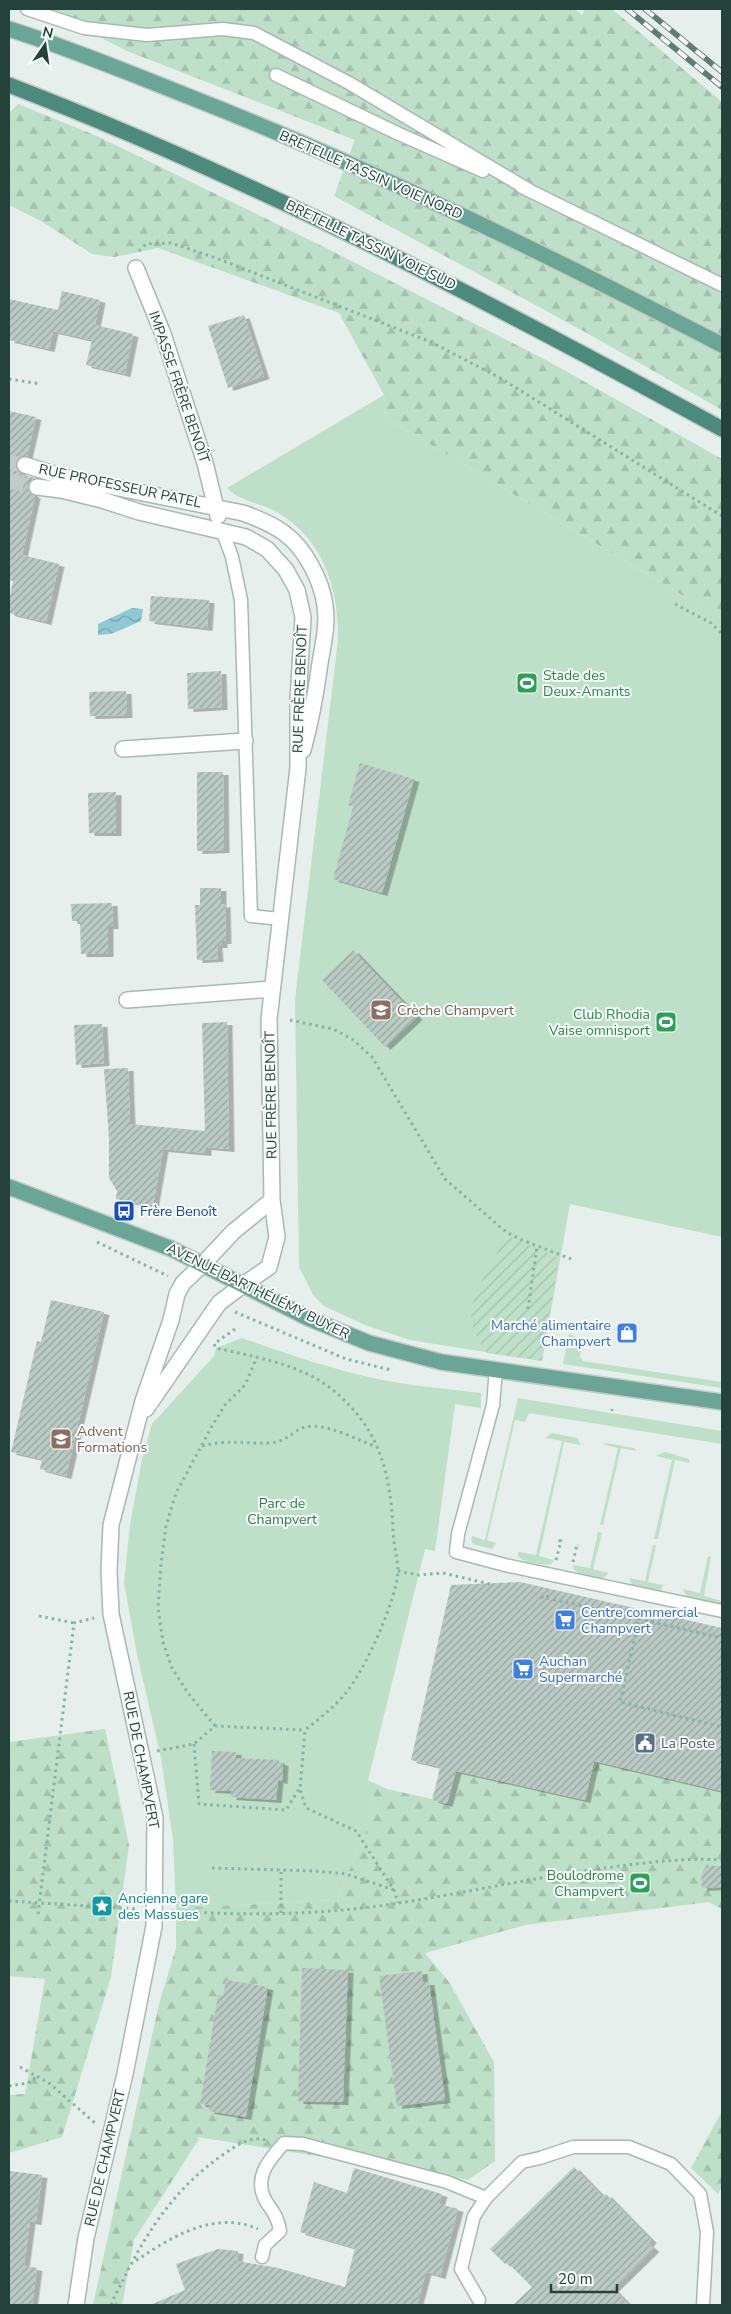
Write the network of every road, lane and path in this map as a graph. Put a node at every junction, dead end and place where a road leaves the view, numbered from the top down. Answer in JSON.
{"nodes":[{"id":1,"x":27,"y":9,"type":"edge"},
{"id":2,"x":9,"y":29,"type":"edge"},
{"id":3,"x":276,"y":75,"type":"dead end"},
{"id":4,"x":9,"y":85,"type":"edge"},
{"id":5,"x":529,"y":190,"type":"junction"},
{"id":6,"x":136,"y":268,"type":"joint"},
{"id":7,"x":722,"y":285,"type":"edge"},
{"id":8,"x":722,"y":345,"type":"edge"},
{"id":9,"x":9,"y":380,"type":"edge"},
{"id":10,"x":41,"y":384,"type":"dead end"},
{"id":11,"x":722,"y":430,"type":"edge"},
{"id":12,"x":25,"y":465,"type":"tunnel mouth"},
{"id":13,"x":37,"y":487,"type":"tunnel mouth"},
{"id":14,"x":215,"y":507,"type":"junction"},
{"id":15,"x":722,"y":516,"type":"edge"},
{"id":16,"x":222,"y":530,"type":"junction"},
{"id":17,"x":675,"y":604,"type":"dead end"},
{"id":18,"x":722,"y":634,"type":"edge"},
{"id":19,"x":246,"y":741,"type":"junction"},
{"id":20,"x":123,"y":749,"type":"dead end"},
{"id":21,"x":298,"y":768,"type":"junction"},
{"id":22,"x":280,"y":919,"type":"junction"},
{"id":23,"x":272,"y":989,"type":"junction"},
{"id":24,"x":127,"y":1000,"type":"dead end"},
{"id":25,"x":290,"y":1020,"type":"dead end"},
{"id":26,"x":9,"y":1187,"type":"edge"},
{"id":27,"x":272,"y":1200,"type":"junction"},
{"id":28,"x":537,"y":1246,"type":"junction"},
{"id":29,"x":572,"y":1259,"type":"dead end"},
{"id":30,"x":204,"y":1264,"type":"junction"},
{"id":31,"x":243,"y":1285,"type":"junction"},
{"id":32,"x":528,"y":1310,"type":"dead end"},
{"id":33,"x":235,"y":1329,"type":"dead end"},
{"id":34,"x":257,"y":1357,"type":"junction"},
{"id":35,"x":496,"y":1369,"type":"junction"},
{"id":36,"x":722,"y":1402,"type":"edge"},
{"id":37,"x":138,"y":1421,"type":"junction"},
{"id":38,"x":202,"y":1446,"type":"junction"},
{"id":39,"x":380,"y":1448,"type":"junction"},
{"id":40,"x":558,"y":1540,"type":"dead end"},
{"id":41,"x":578,"y":1545,"type":"dead end"},
{"id":42,"x":564,"y":1563,"type":"dead end"},
{"id":43,"x":572,"y":1565,"type":"dead end"},
{"id":44,"x":398,"y":1571,"type":"junction"},
{"id":45,"x":490,"y":1584,"type":"dead end"},
{"id":46,"x":547,"y":1598,"type":"dead end"},
{"id":47,"x":722,"y":1611,"type":"edge"},
{"id":48,"x":111,"y":1614,"type":"junction"},
{"id":49,"x":39,"y":1616,"type":"dead end"},
{"id":50,"x":639,"y":1619,"type":"junction"},
{"id":51,"x":74,"y":1623,"type":"junction"},
{"id":52,"x":722,"y":1638,"type":"edge"},
{"id":53,"x":215,"y":1726,"type":"junction"},
{"id":54,"x":722,"y":1726,"type":"edge"},
{"id":55,"x":305,"y":1730,"type":"junction"},
{"id":56,"x":194,"y":1744,"type":"junction"},
{"id":57,"x":142,"y":1754,"type":"junction"},
{"id":58,"x":300,"y":1789,"type":"junction"},
{"id":59,"x":722,"y":1860,"type":"edge"},
{"id":60,"x":212,"y":1868,"type":"dead end"},
{"id":61,"x":281,"y":1871,"type":"junction"},
{"id":62,"x":394,"y":1890,"type":"junction"},
{"id":63,"x":9,"y":1900,"type":"edge"},
{"id":64,"x":39,"y":1902,"type":"junction"},
{"id":65,"x":398,"y":1903,"type":"junction"},
{"id":66,"x":155,"y":1910,"type":"junction"},
{"id":67,"x":281,"y":1913,"type":"junction"},
{"id":68,"x":38,"y":1914,"type":"dead end"},
{"id":69,"x":20,"y":2067,"type":"dead end"},
{"id":70,"x":38,"y":2076,"type":"junction"},
{"id":71,"x":9,"y":2086,"type":"edge"},
{"id":72,"x":110,"y":2137,"type":"junction"},
{"id":73,"x":284,"y":2143,"type":"junction"},
{"id":74,"x":486,"y":2198,"type":"junction"},
{"id":75,"x":268,"y":2242,"type":"junction"},
{"id":76,"x":262,"y":2257,"type":"dead end"},
{"id":77,"x":131,"y":2264,"type":"junction"},
{"id":78,"x":479,"y":2300,"type":"dead end"},
{"id":79,"x":76,"y":2305,"type":"edge"},
{"id":80,"x":111,"y":2305,"type":"edge"},
{"id":81,"x":703,"y":2305,"type":"edge"}],
"edges":[{"from":1,"to":5,"type":"lane"},
{"from":2,"to":8,"type":"main road","name":"BRETELLE TASSIN VOIE NORD"},
{"from":3,"to":5,"type":"lane"},
{"from":4,"to":11,"type":"highway","name":"BRETELLE TASSIN VOIE SUD"},
{"from":5,"to":7,"type":"lane"},
{"from":6,"to":14,"type":"street","name":"IMPASSE FRÈRE BENOÎT"},
{"from":6,"to":15,"type":"path"},
{"from":9,"to":10,"type":"path"},
{"from":12,"to":14,"type":"street","name":"RUE PROFESSEUR PATEL"},
{"from":13,"to":16,"type":"street","name":"RUE PROFESSEUR PATEL"},
{"from":14,"to":16,"type":"street"},
{"from":14,"to":21,"type":"street","name":"RUE FRÈRE BENOÎT"},
{"from":16,"to":19,"type":"lane"},
{"from":16,"to":21,"type":"street","name":"RUE FRÈRE BENOÎT"},
{"from":17,"to":18,"type":"path"},
{"from":19,"to":20,"type":"street"},
{"from":19,"to":22,"type":"lane"},
{"from":21,"to":22,"type":"street","name":"RUE FRÈRE BENOÎT"},
{"from":22,"to":23,"type":"street","name":"RUE FRÈRE BENOÎT"},
{"from":23,"to":24,"type":"street"},
{"from":23,"to":27,"type":"street","name":"RUE FRÈRE BENOÎT"},
{"from":25,"to":28,"type":"path"},
{"from":26,"to":30,"type":"main road","name":"AVENUE BARTHÉLÉMY BUYER"},
{"from":27,"to":30,"type":"street","name":"RUE DE CHAMPVERT"},
{"from":27,"to":31,"type":"street","name":"RUE FRÈRE BENOÎT"},
{"from":28,"to":29,"type":"path"},
{"from":28,"to":32,"type":"path"},
{"from":30,"to":31,"type":"main road","name":"AVENUE BARTHÉLÉMY BUYER"},
{"from":30,"to":37,"type":"street","name":"RUE DE CHAMPVERT"},
{"from":31,"to":35,"type":"main road","name":"AVENUE BARTHÉLÉMY BUYER"},
{"from":31,"to":37,"type":"street","name":"RUE DE CHAMPVERT"},
{"from":33,"to":34,"type":"path"},
{"from":34,"to":38,"type":"path"},
{"from":34,"to":39,"type":"path"},
{"from":35,"to":36,"type":"main road","name":"AVENUE BARTHÉLÉMY BUYER"},
{"from":35,"to":47,"type":"lane"},
{"from":37,"to":48,"type":"street","name":"RUE DE CHAMPVERT"},
{"from":38,"to":39,"type":"path"},
{"from":38,"to":53,"type":"path"},
{"from":39,"to":44,"type":"path"},
{"from":40,"to":42,"type":"path"},
{"from":41,"to":43,"type":"path"},
{"from":44,"to":45,"type":"path"},
{"from":44,"to":55,"type":"path"},
{"from":46,"to":50,"type":"path"},
{"from":48,"to":51,"type":"path"},
{"from":48,"to":57,"type":"street","name":"RUE DE CHAMPVERT"},
{"from":49,"to":51,"type":"path"},
{"from":50,"to":52,"type":"path"},
{"from":50,"to":54,"type":"path"},
{"from":51,"to":64,"type":"path"},
{"from":53,"to":55,"type":"path"},
{"from":53,"to":56,"type":"path"},
{"from":55,"to":58,"type":"path"},
{"from":56,"to":57,"type":"path"},
{"from":56,"to":58,"type":"path"},
{"from":57,"to":66,"type":"street","name":"RUE DE CHAMPVERT"},
{"from":58,"to":62,"type":"path"},
{"from":59,"to":65,"type":"path"},
{"from":60,"to":61,"type":"path"},
{"from":61,"to":62,"type":"path"},
{"from":61,"to":67,"type":"path"},
{"from":62,"to":65,"type":"path"},
{"from":63,"to":64,"type":"path"},
{"from":64,"to":66,"type":"path"},
{"from":64,"to":68,"type":"path"},
{"from":65,"to":67,"type":"path"},
{"from":66,"to":67,"type":"path"},
{"from":66,"to":72,"type":"street","name":"RUE DE CHAMPVERT"},
{"from":69,"to":70,"type":"path"},
{"from":70,"to":71,"type":"path"},
{"from":70,"to":72,"type":"path"},
{"from":72,"to":79,"type":"street","name":"RUE DE CHAMPVERT"},
{"from":73,"to":74,"type":"lane"},
{"from":73,"to":75,"type":"lane"},
{"from":73,"to":77,"type":"path"},
{"from":74,"to":78,"type":"lane"},
{"from":74,"to":81,"type":"lane"},
{"from":75,"to":76,"type":"lane"},
{"from":75,"to":77,"type":"path"},
{"from":77,"to":80,"type":"path"}]}
